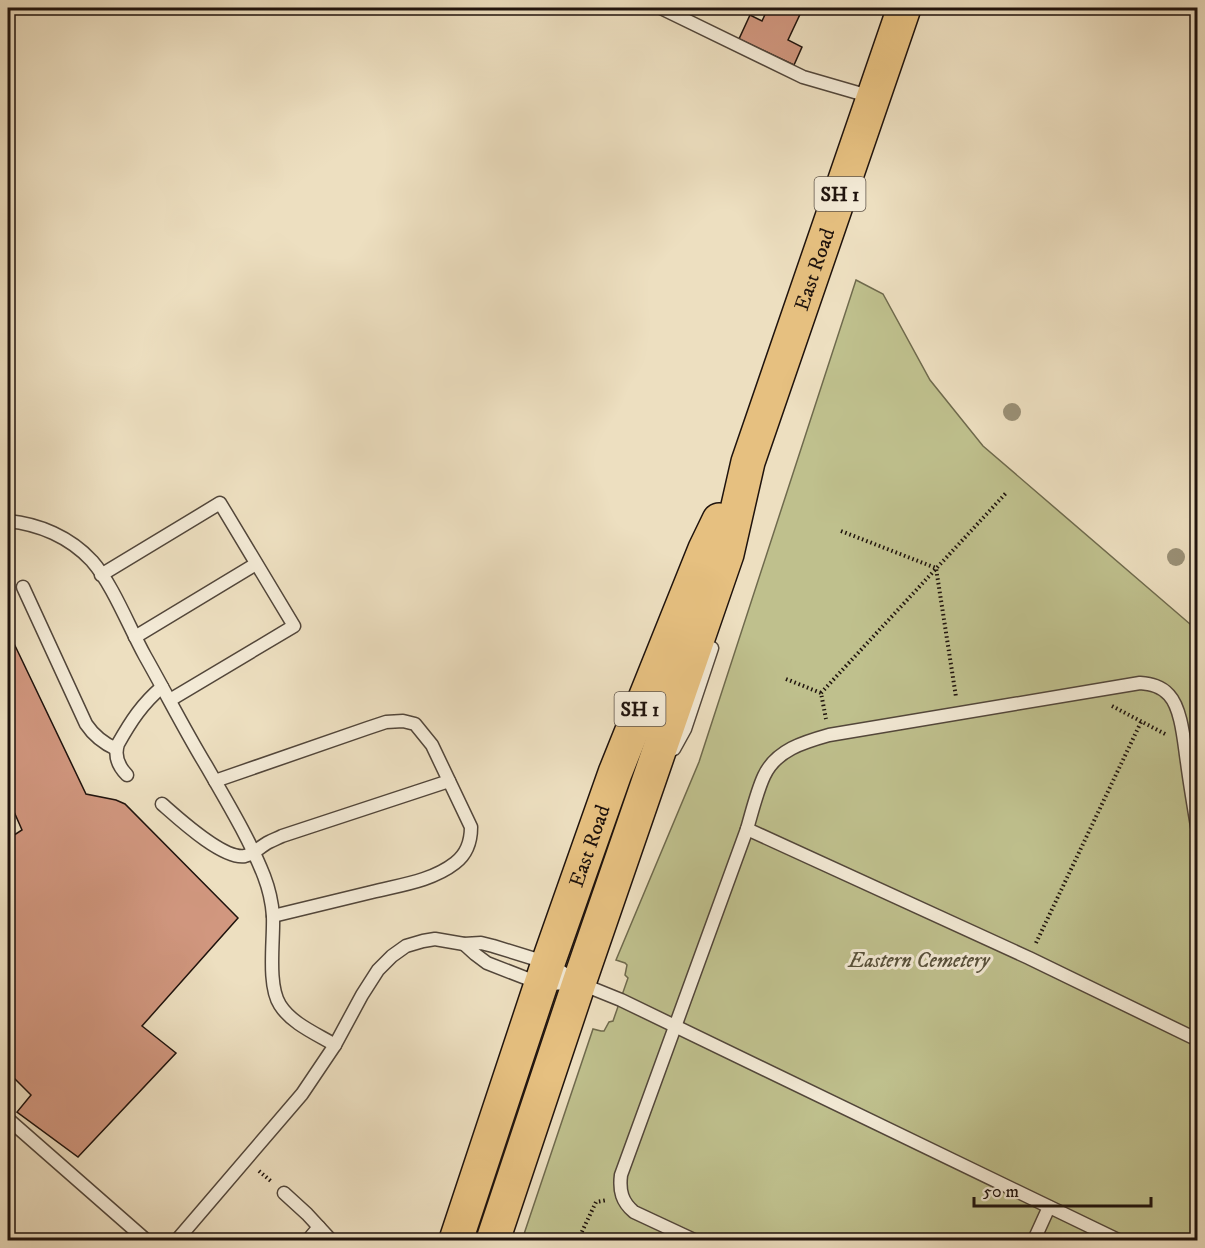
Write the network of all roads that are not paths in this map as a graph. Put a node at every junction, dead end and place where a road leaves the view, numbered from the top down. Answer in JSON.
{"nodes":[{"id":1,"x":662,"y":8,"type":"edge"},
{"id":2,"x":904,"y":8,"type":"edge"},
{"id":3,"x":873,"y":97,"type":"junction"},
{"id":4,"x":748,"y":462,"type":"junction"},
{"id":5,"x":8,"y":521,"type":"edge"},
{"id":6,"x":256,"y":564,"type":"junction"},
{"id":7,"x":101,"y":575,"type":"junction"},
{"id":8,"x":23,"y":586,"type":"dead end"},
{"id":9,"x":717,"y":633,"type":"dead end"},
{"id":10,"x":135,"y":637,"type":"junction"},
{"id":11,"x":162,"y":687,"type":"junction"},
{"id":12,"x":170,"y":700,"type":"junction"},
{"id":13,"x":116,"y":749,"type":"junction"},
{"id":14,"x":127,"y":775,"type":"dead end"},
{"id":15,"x":215,"y":781,"type":"junction"},
{"id":16,"x":449,"y":781,"type":"junction"},
{"id":17,"x":648,"y":781,"type":"junction"},
{"id":18,"x":162,"y":804,"type":"dead end"},
{"id":19,"x":747,"y":829,"type":"junction"},
{"id":20,"x":1197,"y":832,"type":"edge"},
{"id":21,"x":253,"y":852,"type":"junction"},
{"id":22,"x":273,"y":916,"type":"junction"},
{"id":23,"x":464,"y":944,"type":"junction"},
{"id":24,"x":544,"y":974,"type":"junction"},
{"id":25,"x":579,"y":983,"type":"junction"},
{"id":26,"x":676,"y":1026,"type":"junction"},
{"id":27,"x":1197,"y":1040,"type":"edge"},
{"id":28,"x":335,"y":1045,"type":"junction"},
{"id":29,"x":8,"y":1119,"type":"edge"},
{"id":30,"x":284,"y":1192,"type":"road end"},
{"id":31,"x":1049,"y":1207,"type":"junction"},
{"id":32,"x":319,"y":1227,"type":"junction"},
{"id":33,"x":146,"y":1240,"type":"edge"},
{"id":34,"x":177,"y":1240,"type":"edge"},
{"id":35,"x":308,"y":1240,"type":"edge"},
{"id":36,"x":331,"y":1240,"type":"edge"},
{"id":37,"x":456,"y":1240,"type":"edge"},
{"id":38,"x":493,"y":1240,"type":"edge"},
{"id":39,"x":694,"y":1240,"type":"edge"},
{"id":40,"x":1034,"y":1240,"type":"edge"},
{"id":41,"x":1118,"y":1240,"type":"edge"}],
"edges":[{"from":1,"to":3,"type":"lane"},
{"from":2,"to":3,"type":"highway","name":"East Road","number":"SH 1"},
{"from":3,"to":4,"type":"highway","name":"East Road","number":"SH 1"},
{"from":4,"to":17,"type":"highway","name":"East Road","number":"SH 1"},
{"from":4,"to":24,"type":"highway","name":"East Road","number":"SH 1"},
{"from":5,"to":7,"type":"lane"},
{"from":6,"to":7,"type":"lane"},
{"from":6,"to":10,"type":"lane"},
{"from":6,"to":12,"type":"lane"},
{"from":7,"to":10,"type":"lane"},
{"from":8,"to":13,"type":"lane"},
{"from":9,"to":17,"type":"lane"},
{"from":10,"to":11,"type":"lane"},
{"from":11,"to":12,"type":"lane"},
{"from":11,"to":13,"type":"lane"},
{"from":12,"to":15,"type":"lane"},
{"from":13,"to":14,"type":"lane"},
{"from":15,"to":16,"type":"lane"},
{"from":15,"to":21,"type":"lane"},
{"from":16,"to":21,"type":"lane"},
{"from":16,"to":22,"type":"lane"},
{"from":17,"to":25,"type":"highway","name":"East Road","number":"SH 1"},
{"from":18,"to":21,"type":"lane"},
{"from":19,"to":20,"type":"lane"},
{"from":19,"to":26,"type":"lane"},
{"from":19,"to":27,"type":"lane"},
{"from":21,"to":22,"type":"lane"},
{"from":22,"to":28,"type":"lane"},
{"from":23,"to":24,"type":"lane"},
{"from":23,"to":24,"type":"lane"},
{"from":23,"to":28,"type":"lane"},
{"from":24,"to":25,"type":"lane"},
{"from":24,"to":25,"type":"lane"},
{"from":24,"to":37,"type":"highway","name":"East Road","number":"SH 1"},
{"from":25,"to":26,"type":"lane"},
{"from":25,"to":38,"type":"highway","name":"East Road","number":"SH 1"},
{"from":26,"to":31,"type":"lane"},
{"from":26,"to":39,"type":"lane"},
{"from":28,"to":34,"type":"lane"},
{"from":29,"to":33,"type":"lane"},
{"from":30,"to":32,"type":"lane"},
{"from":31,"to":40,"type":"lane"},
{"from":31,"to":41,"type":"lane"},
{"from":32,"to":35,"type":"lane"},
{"from":32,"to":36,"type":"lane"}]}
